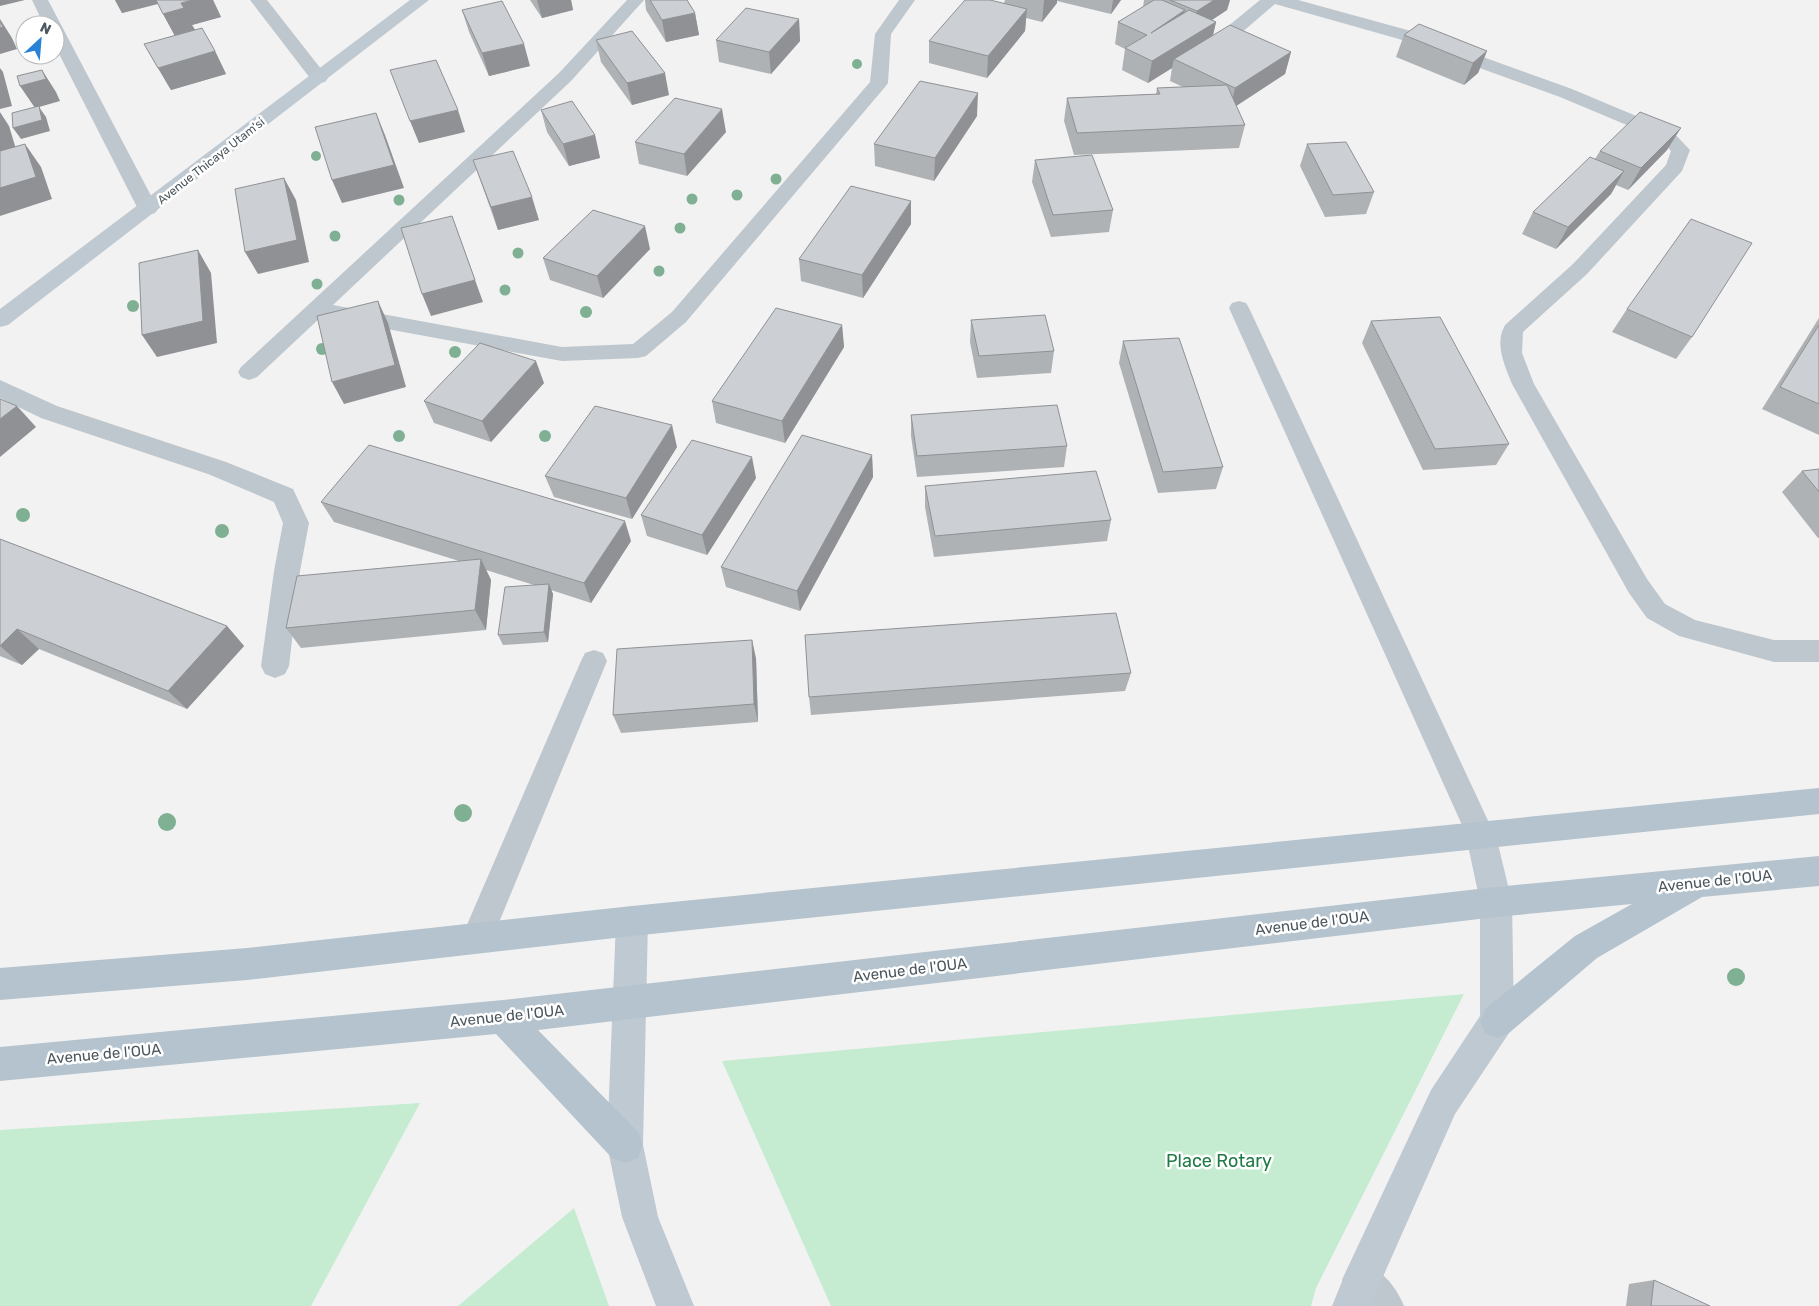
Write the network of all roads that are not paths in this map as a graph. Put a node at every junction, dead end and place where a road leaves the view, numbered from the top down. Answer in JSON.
{"nodes":[{"id":1,"x":40,"y":0,"type":"edge"},
{"id":2,"x":258,"y":0,"type":"edge"},
{"id":3,"x":421,"y":0,"type":"edge"},
{"id":4,"x":636,"y":0,"type":"edge"},
{"id":5,"x":908,"y":0,"type":"edge"},
{"id":6,"x":1270,"y":0,"type":"edge"},
{"id":7,"x":1280,"y":0,"type":"edge"},
{"id":8,"x":48,"y":15,"type":"edge"},
{"id":9,"x":1227,"y":36,"type":"edge"},
{"id":10,"x":65,"y":48,"type":"edge"},
{"id":11,"x":319,"y":78,"type":"junction"},
{"id":12,"x":148,"y":209,"type":"junction"},
{"id":13,"x":1239,"y":308,"type":"dead end"},
{"id":14,"x":317,"y":309,"type":"junction"},
{"id":15,"x":0,"y":320,"type":"edge"},
{"id":16,"x":249,"y":372,"type":"dead end"},
{"id":17,"x":0,"y":388,"type":"edge"},
{"id":18,"x":1819,"y":651,"type":"edge"},
{"id":19,"x":594,"y":661,"type":"dead end"},
{"id":20,"x":275,"y":666,"type":"dead end"},
{"id":21,"x":1819,"y":800,"type":"edge"},
{"id":22,"x":1481,"y":836,"type":"junction"},
{"id":23,"x":1819,"y":870,"type":"edge"},
{"id":24,"x":1698,"y":883,"type":"junction"},
{"id":25,"x":1496,"y":902,"type":"junction"},
{"id":26,"x":632,"y":921,"type":"junction"},
{"id":27,"x":477,"y":938,"type":"junction"},
{"id":28,"x":0,"y":984,"type":"edge"},
{"id":29,"x":630,"y":1003,"type":"junction"},
{"id":30,"x":503,"y":1017,"type":"junction"},
{"id":31,"x":1497,"y":1021,"type":"junction"},
{"id":32,"x":0,"y":1064,"type":"edge"},
{"id":33,"x":625,"y":1145,"type":"junction"},
{"id":34,"x":1366,"y":1297,"type":"edge"},
{"id":35,"x":675,"y":1306,"type":"edge"}],
"edges":[{"from":1,"to":8,"type":"street"},
{"from":2,"to":11,"type":"street"},
{"from":3,"to":11,"type":"street","name":"Avenue Thicaya Utam'si"},
{"from":4,"to":14,"type":"lane"},
{"from":5,"to":14,"type":"lane"},
{"from":6,"to":9,"type":"lane"},
{"from":7,"to":18,"type":"lane"},
{"from":10,"to":12,"type":"street"},
{"from":11,"to":12,"type":"street","name":"Avenue Thicaya Utam'si"},
{"from":12,"to":15,"type":"street","name":"Avenue Thicaya Utam'si"},
{"from":13,"to":22,"type":"lane"},
{"from":14,"to":16,"type":"lane"},
{"from":17,"to":20,"type":"street"},
{"from":19,"to":27,"type":"lane"},
{"from":21,"to":22,"type":"main road"},
{"from":22,"to":25,"type":"street"},
{"from":22,"to":26,"type":"main road"},
{"from":23,"to":24,"type":"main road","name":"Avenue de l'OUA"},
{"from":24,"to":25,"type":"main road","name":"Avenue de l'OUA"},
{"from":24,"to":31,"type":"main road"},
{"from":25,"to":29,"type":"main road","name":"Avenue de l'OUA"},
{"from":25,"to":31,"type":"street"},
{"from":26,"to":27,"type":"main road"},
{"from":26,"to":29,"type":"street"},
{"from":27,"to":28,"type":"main road"},
{"from":29,"to":30,"type":"main road","name":"Avenue de l'OUA"},
{"from":29,"to":33,"type":"street"},
{"from":30,"to":32,"type":"main road","name":"Avenue de l'OUA"},
{"from":30,"to":33,"type":"main road"},
{"from":31,"to":34,"type":"street"},
{"from":33,"to":35,"type":"street"}]}
